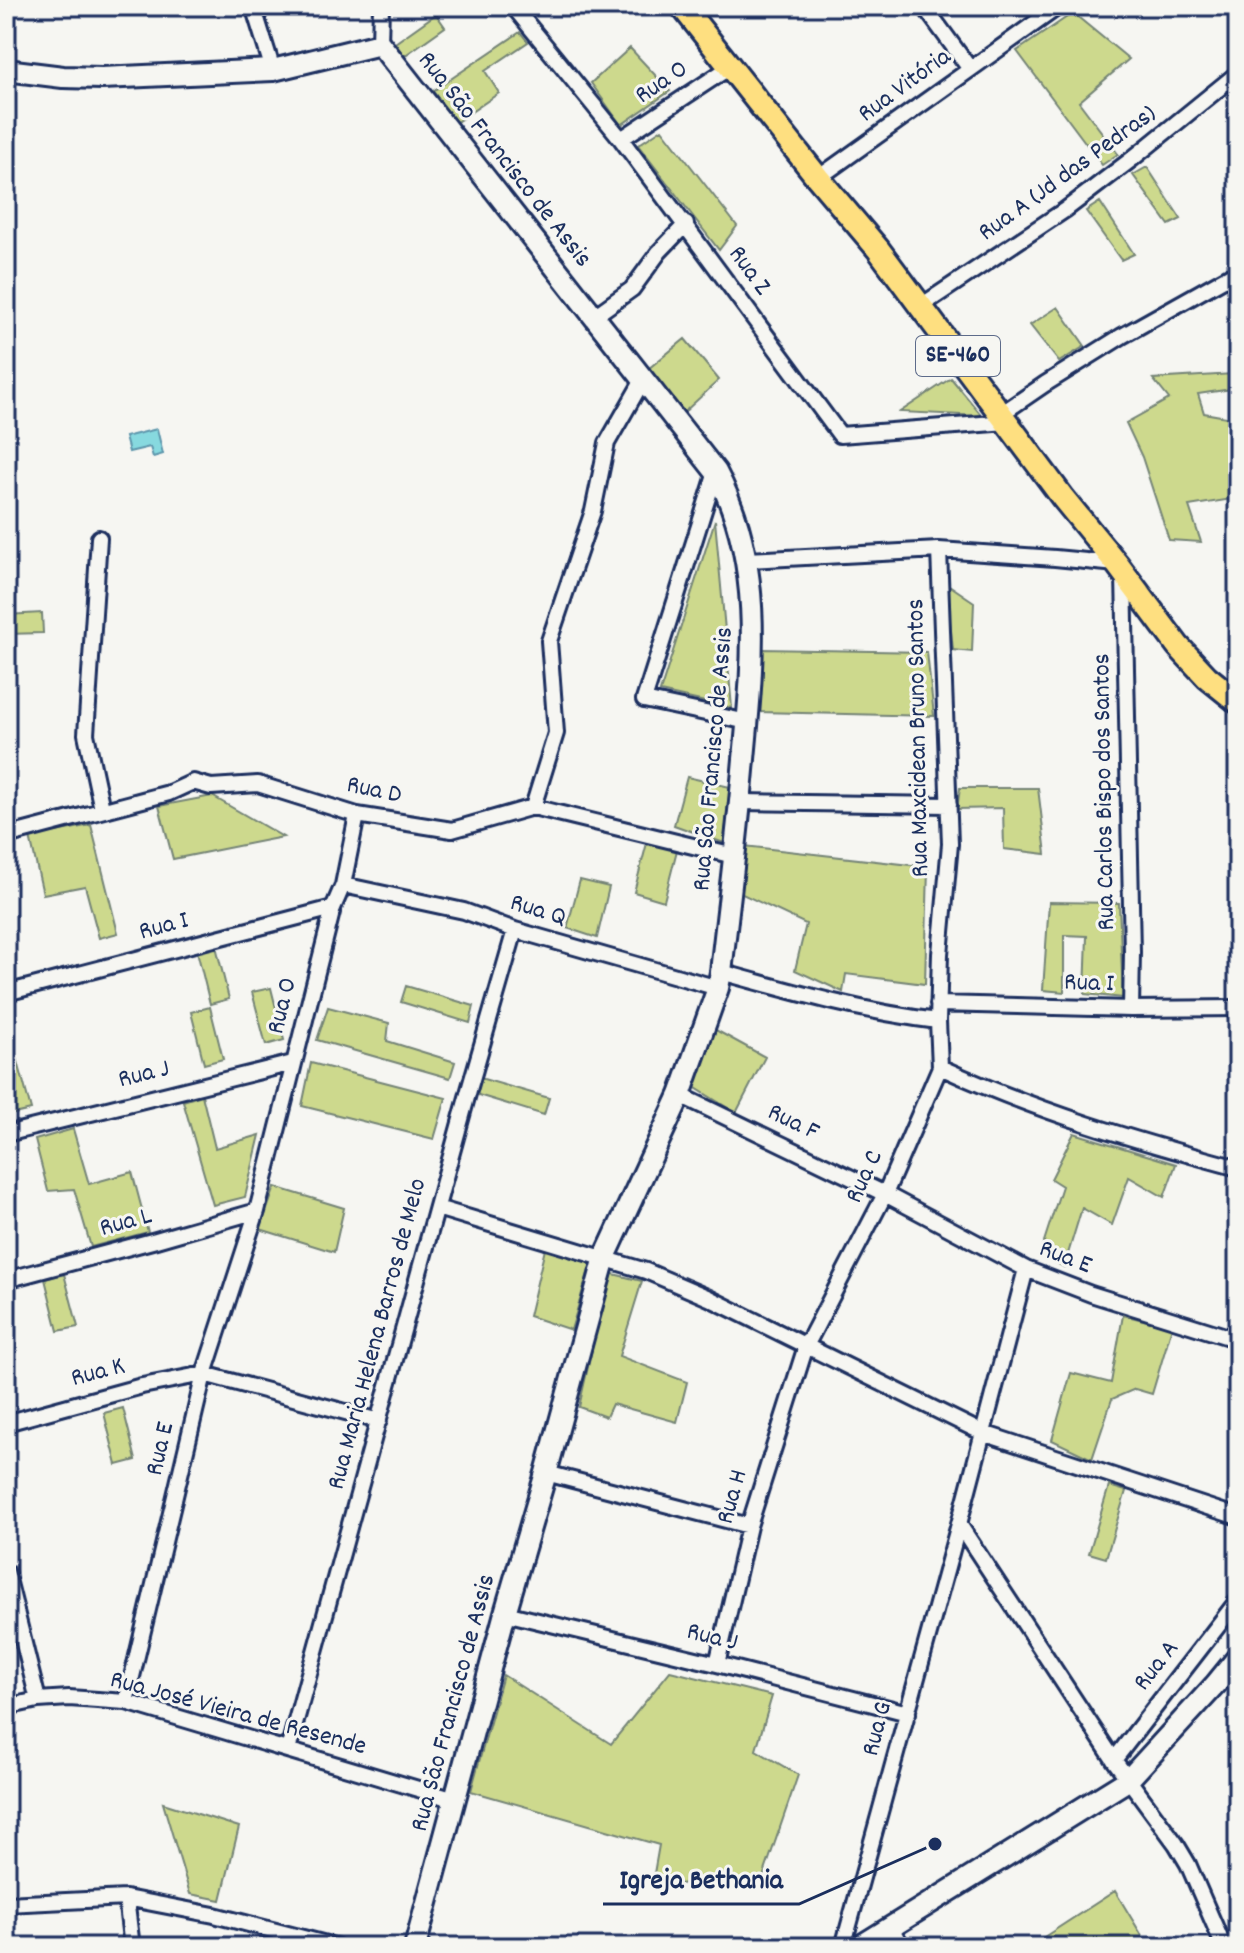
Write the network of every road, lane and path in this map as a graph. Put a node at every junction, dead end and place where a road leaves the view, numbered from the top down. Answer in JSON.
{"nodes":[{"id":1,"x":253,"y":6,"type":"edge"},
{"id":2,"x":513,"y":6,"type":"edge"},
{"id":3,"x":682,"y":6,"type":"edge"},
{"id":4,"x":924,"y":6,"type":"edge"},
{"id":5,"x":1059,"y":6,"type":"edge"},
{"id":6,"x":383,"y":7,"type":"edge"},
{"id":7,"x":380,"y":44,"type":"junction"},
{"id":8,"x":730,"y":67,"type":"junction"},
{"id":9,"x":970,"y":69,"type":"junction"},
{"id":10,"x":6,"y":70,"type":"edge"},
{"id":11,"x":273,"y":70,"type":"junction"},
{"id":12,"x":1238,"y":73,"type":"edge"},
{"id":13,"x":621,"y":139,"type":"junction"},
{"id":14,"x":818,"y":178,"type":"junction"},
{"id":15,"x":686,"y":224,"type":"junction"},
{"id":16,"x":1238,"y":271,"type":"edge"},
{"id":17,"x":921,"y":306,"type":"junction"},
{"id":18,"x":593,"y":317,"type":"junction"},
{"id":19,"x":643,"y":380,"type":"junction"},
{"id":20,"x":1004,"y":418,"type":"junction"},
{"id":21,"x":716,"y":472,"type":"junction"},
{"id":22,"x":99,"y":538,"type":"dead end"},
{"id":23,"x":939,"y":550,"type":"junction"},
{"id":24,"x":747,"y":560,"type":"junction"},
{"id":25,"x":1121,"y":569,"type":"junction"},
{"id":26,"x":1238,"y":702,"type":"edge"},
{"id":27,"x":748,"y":722,"type":"junction"},
{"id":28,"x":740,"y":802,"type":"junction"},
{"id":29,"x":949,"y":805,"type":"junction"},
{"id":30,"x":533,"y":807,"type":"junction"},
{"id":31,"x":102,"y":809,"type":"junction"},
{"id":32,"x":357,"y":815,"type":"junction"},
{"id":33,"x":6,"y":836,"type":"edge"},
{"id":34,"x":734,"y":856,"type":"junction"},
{"id":35,"x":343,"y":885,"type":"junction"},
{"id":36,"x":333,"y":908,"type":"junction"},
{"id":37,"x":515,"y":930,"type":"junction"},
{"id":38,"x":719,"y":980,"type":"junction"},
{"id":39,"x":6,"y":993,"type":"edge"},
{"id":40,"x":938,"y":1004,"type":"junction"},
{"id":41,"x":1238,"y":1008,"type":"edge"},
{"id":42,"x":1131,"y":1009,"type":"junction"},
{"id":43,"x":938,"y":1021,"type":"junction"},
{"id":44,"x":293,"y":1063,"type":"junction"},
{"id":45,"x":940,"y":1067,"type":"junction"},
{"id":46,"x":680,"y":1095,"type":"junction"},
{"id":47,"x":6,"y":1134,"type":"edge"},
{"id":48,"x":1238,"y":1168,"type":"edge"},
{"id":49,"x":885,"y":1194,"type":"junction"},
{"id":50,"x":437,"y":1208,"type":"junction"},
{"id":51,"x":257,"y":1211,"type":"junction"},
{"id":52,"x":605,"y":1257,"type":"junction"},
{"id":53,"x":1026,"y":1269,"type":"junction"},
{"id":54,"x":6,"y":1280,"type":"edge"},
{"id":55,"x":1238,"y":1340,"type":"edge"},
{"id":56,"x":806,"y":1346,"type":"junction"},
{"id":57,"x":204,"y":1374,"type":"junction"},
{"id":58,"x":379,"y":1421,"type":"junction"},
{"id":59,"x":6,"y":1423,"type":"edge"},
{"id":60,"x":983,"y":1433,"type":"junction"},
{"id":61,"x":546,"y":1473,"type":"junction"},
{"id":62,"x":1238,"y":1517,"type":"edge"},
{"id":63,"x":959,"y":1524,"type":"junction"},
{"id":64,"x":749,"y":1526,"type":"junction"},
{"id":65,"x":6,"y":1571,"type":"edge"},
{"id":66,"x":1238,"y":1600,"type":"edge"},
{"id":67,"x":505,"y":1613,"type":"junction"},
{"id":68,"x":1238,"y":1657,"type":"edge"},
{"id":69,"x":717,"y":1664,"type":"junction"},
{"id":70,"x":38,"y":1700,"type":"junction"},
{"id":71,"x":126,"y":1702,"type":"junction"},
{"id":72,"x":6,"y":1707,"type":"edge"},
{"id":73,"x":908,"y":1713,"type":"junction"},
{"id":74,"x":288,"y":1750,"type":"junction"},
{"id":75,"x":1114,"y":1760,"type":"junction"},
{"id":76,"x":1128,"y":1780,"type":"junction"},
{"id":77,"x":455,"y":1800,"type":"junction"},
{"id":78,"x":126,"y":1898,"type":"junction"},
{"id":79,"x":6,"y":1904,"type":"edge"},
{"id":80,"x":890,"y":1928,"type":"junction"},
{"id":81,"x":1238,"y":1938,"type":"edge"},
{"id":82,"x":132,"y":1947,"type":"edge"},
{"id":83,"x":338,"y":1947,"type":"edge"},
{"id":84,"x":415,"y":1947,"type":"edge"},
{"id":85,"x":843,"y":1947,"type":"edge"},
{"id":86,"x":859,"y":1947,"type":"edge"},
{"id":87,"x":903,"y":1947,"type":"edge"},
{"id":88,"x":1226,"y":1947,"type":"edge"}],
"edges":[{"from":1,"to":11,"type":"street"},
{"from":2,"to":13,"type":"street","name":"Rua Z"},
{"from":3,"to":8,"type":"main road","number":"SE-460"},
{"from":4,"to":9,"type":"street"},
{"from":5,"to":9,"type":"street","name":"Rua Vitória"},
{"from":6,"to":7,"type":"street"},
{"from":7,"to":11,"type":"street"},
{"from":7,"to":18,"type":"street","name":"Rua São Francisco de Assis"},
{"from":8,"to":13,"type":"street","name":"Rua O"},
{"from":8,"to":14,"type":"main road","number":"SE-460"},
{"from":9,"to":14,"type":"street","name":"Rua Vitória"},
{"from":10,"to":11,"type":"street"},
{"from":12,"to":17,"type":"street","name":"Rua A (Jd das Pedras)"},
{"from":13,"to":15,"type":"street","name":"Rua Z"},
{"from":14,"to":17,"type":"main road","number":"SE-460"},
{"from":15,"to":18,"type":"street"},
{"from":15,"to":20,"type":"street","name":"Rua Z"},
{"from":16,"to":20,"type":"street"},
{"from":17,"to":20,"type":"main road","number":"SE-460"},
{"from":18,"to":19,"type":"street","name":"Rua São Francisco de Assis"},
{"from":19,"to":21,"type":"street","name":"Rua São Francisco de Assis"},
{"from":19,"to":30,"type":"street"},
{"from":20,"to":25,"type":"main road","number":"SE-460"},
{"from":21,"to":24,"type":"street","name":"Rua São Francisco de Assis"},
{"from":21,"to":27,"type":"street"},
{"from":22,"to":31,"type":"street"},
{"from":23,"to":24,"type":"street"},
{"from":23,"to":25,"type":"street"},
{"from":23,"to":29,"type":"street","name":"Rua Maxcidean Bruno Santos"},
{"from":24,"to":27,"type":"street","name":"Rua São Francisco de Assis"},
{"from":25,"to":26,"type":"main road","number":"SE-460"},
{"from":25,"to":42,"type":"street","name":"Rua Carlos Bispo dos Santos"},
{"from":27,"to":28,"type":"street","name":"Rua São Francisco de Assis"},
{"from":28,"to":29,"type":"street"},
{"from":28,"to":34,"type":"street","name":"Rua São Francisco de Assis"},
{"from":29,"to":40,"type":"street","name":"Rua Maxcidean Bruno Santos"},
{"from":30,"to":32,"type":"street","name":"Rua D"},
{"from":30,"to":34,"type":"street","name":"Rua D"},
{"from":31,"to":32,"type":"street","name":"Rua D"},
{"from":31,"to":33,"type":"street","name":"Rua D"},
{"from":32,"to":35,"type":"street","name":"Rua O"},
{"from":34,"to":38,"type":"street","name":"Rua São Francisco de Assis"},
{"from":35,"to":36,"type":"street","name":"Rua O"},
{"from":35,"to":37,"type":"street","name":"Rua Q"},
{"from":36,"to":39,"type":"street","name":"Rua I"},
{"from":36,"to":44,"type":"street","name":"Rua O"},
{"from":37,"to":38,"type":"street","name":"Rua Q"},
{"from":37,"to":50,"type":"street","name":"Rua Maria Helena Barros de Melo"},
{"from":38,"to":43,"type":"street"},
{"from":38,"to":46,"type":"street","name":"Rua São Francisco de Assis"},
{"from":40,"to":42,"type":"street","name":"Rua I"},
{"from":40,"to":43,"type":"street","name":"Rua Maxcidean Bruno Santos"},
{"from":41,"to":42,"type":"street","name":"Rua I"},
{"from":43,"to":45,"type":"street","name":"Rua C"},
{"from":44,"to":47,"type":"street","name":"Rua J"},
{"from":44,"to":51,"type":"street","name":"Rua O"},
{"from":45,"to":48,"type":"street"},
{"from":45,"to":49,"type":"street","name":"Rua C"},
{"from":46,"to":49,"type":"street","name":"Rua F"},
{"from":46,"to":52,"type":"street","name":"Rua São Francisco de Assis"},
{"from":49,"to":53,"type":"street","name":"Rua E"},
{"from":49,"to":56,"type":"street","name":"Rua C"},
{"from":50,"to":52,"type":"street"},
{"from":50,"to":58,"type":"street","name":"Rua Maria Helena Barros de Melo"},
{"from":51,"to":54,"type":"street","name":"Rua L"},
{"from":51,"to":57,"type":"street","name":"Rua E"},
{"from":52,"to":56,"type":"street"},
{"from":52,"to":61,"type":"street","name":"Rua São Francisco de Assis"},
{"from":53,"to":55,"type":"street","name":"Rua E"},
{"from":53,"to":60,"type":"street","name":"Rua G"},
{"from":56,"to":60,"type":"street"},
{"from":56,"to":64,"type":"street","name":"Rua H"},
{"from":57,"to":58,"type":"street"},
{"from":57,"to":59,"type":"street","name":"Rua K"},
{"from":57,"to":71,"type":"street","name":"Rua E"},
{"from":58,"to":74,"type":"street","name":"Rua Maria Helena Barros de Melo"},
{"from":60,"to":62,"type":"street"},
{"from":60,"to":63,"type":"street","name":"Rua G"},
{"from":61,"to":64,"type":"street"},
{"from":61,"to":67,"type":"street","name":"Rua São Francisco de Assis"},
{"from":63,"to":73,"type":"street","name":"Rua G"},
{"from":63,"to":75,"type":"street"},
{"from":64,"to":69,"type":"street","name":"Rua H"},
{"from":65,"to":70,"type":"street"},
{"from":66,"to":75,"type":"street","name":"Rua A"},
{"from":67,"to":69,"type":"street","name":"Rua J"},
{"from":67,"to":77,"type":"street","name":"Rua São Francisco de Assis"},
{"from":68,"to":76,"type":"street"},
{"from":69,"to":73,"type":"street","name":"Rua J"},
{"from":70,"to":71,"type":"street","name":"Rua José Vieira de Resende"},
{"from":70,"to":72,"type":"street","name":"Rua José Vieira de Resende"},
{"from":71,"to":74,"type":"street","name":"Rua José Vieira de Resende"},
{"from":73,"to":85,"type":"street","name":"Rua G"},
{"from":74,"to":77,"type":"street","name":"Rua José Vieira de Resende"},
{"from":75,"to":76,"type":"street"},
{"from":76,"to":80,"type":"street"},
{"from":76,"to":88,"type":"street"},
{"from":77,"to":84,"type":"street","name":"Rua São Francisco de Assis"},
{"from":78,"to":79,"type":"street"},
{"from":78,"to":82,"type":"street"},
{"from":78,"to":83,"type":"street"},
{"from":80,"to":86,"type":"street"},
{"from":80,"to":87,"type":"street"},
{"from":81,"to":88,"type":"street"}]}
